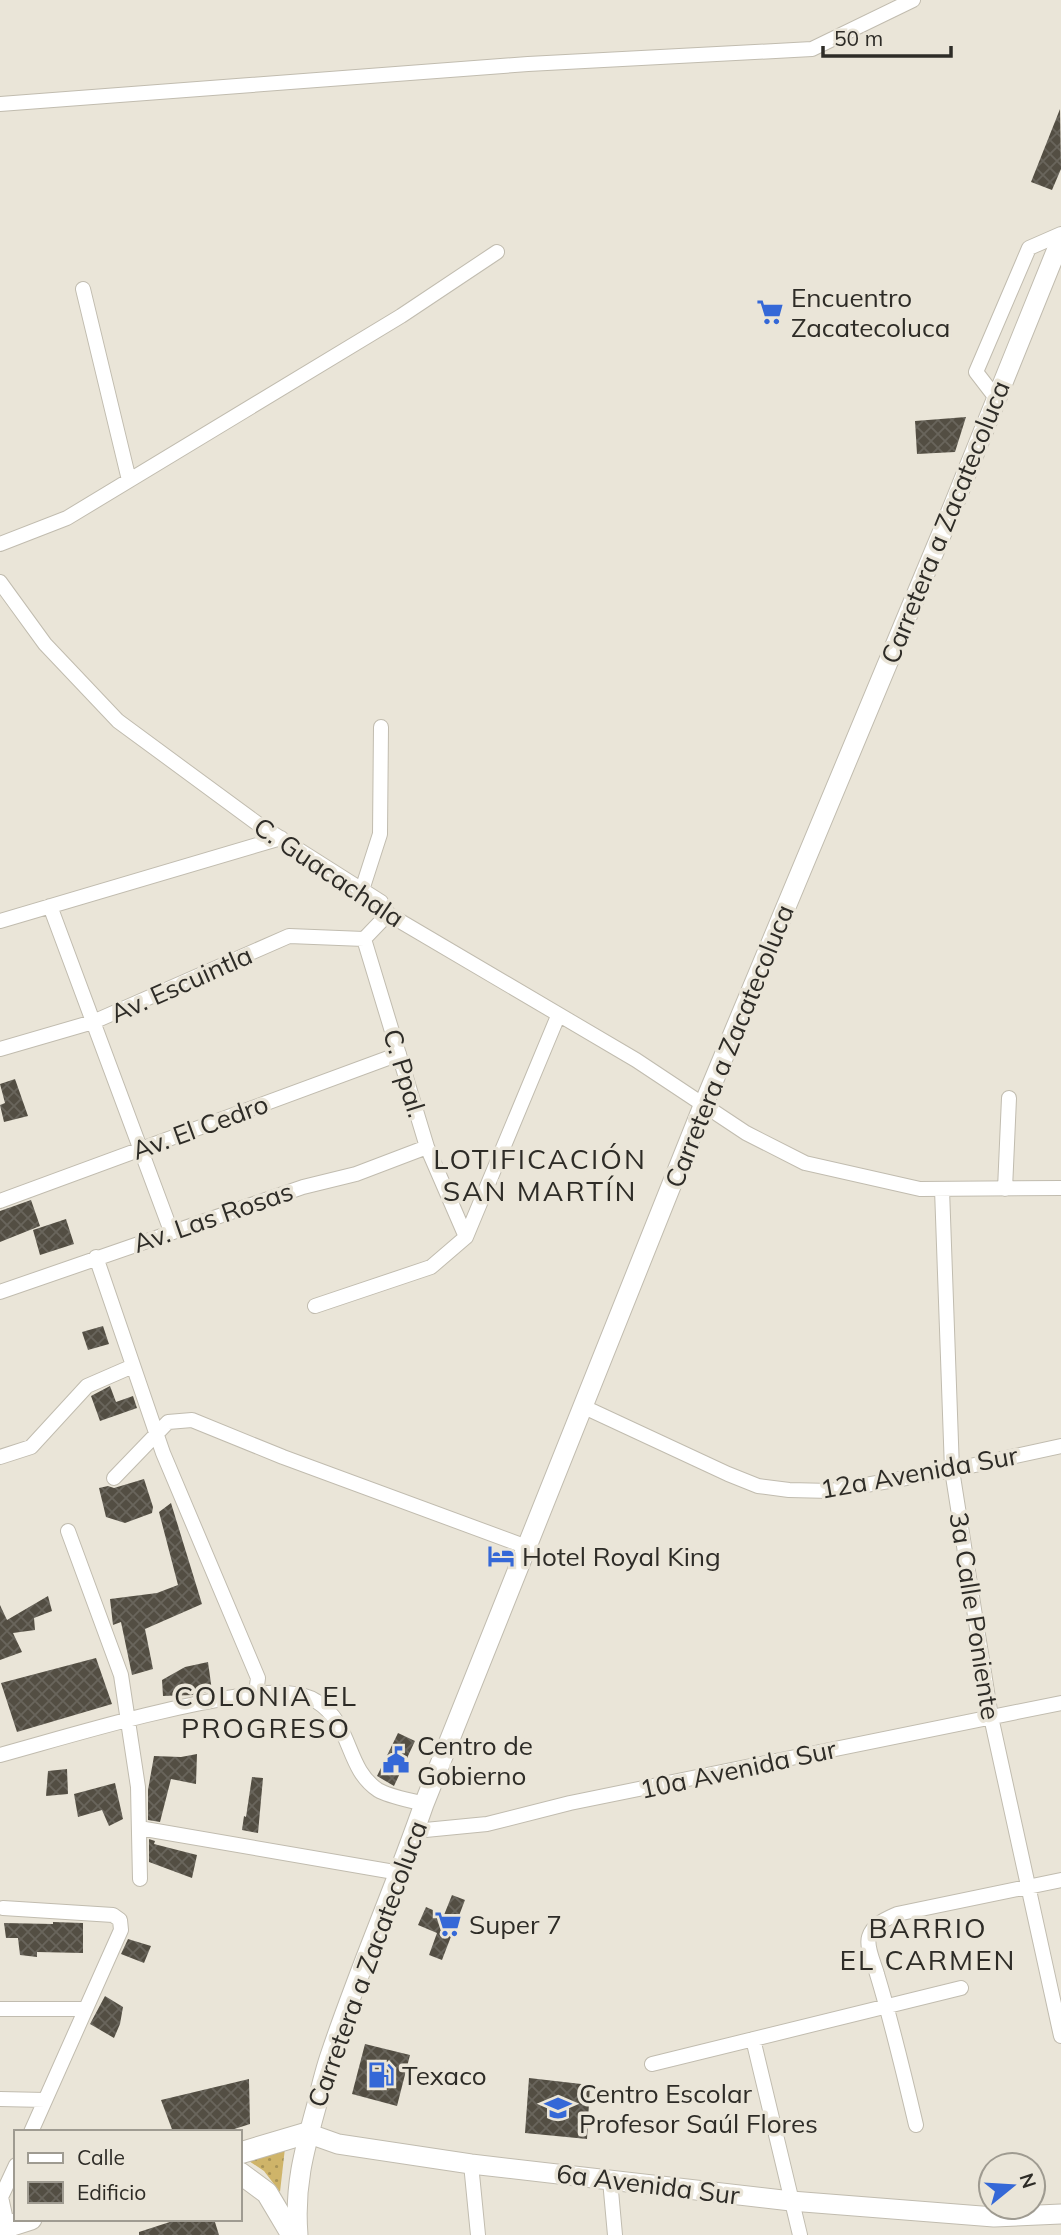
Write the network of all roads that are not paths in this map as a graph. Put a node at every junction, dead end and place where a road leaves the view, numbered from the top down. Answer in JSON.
{"nodes":[{"id":1,"x":913,"y":0,"type":"edge"},
{"id":2,"x":0,"y":104,"type":"edge"},
{"id":3,"x":1061,"y":236,"type":"edge"},
{"id":4,"x":498,"y":252,"type":"dead end"},
{"id":5,"x":83,"y":289,"type":"dead end"},
{"id":6,"x":996,"y":398,"type":"junction"},
{"id":7,"x":129,"y":481,"type":"junction"},
{"id":8,"x":0,"y":544,"type":"edge"},
{"id":9,"x":0,"y":582,"type":"edge"},
{"id":10,"x":382,"y":727,"type":"dead end"},
{"id":11,"x":281,"y":838,"type":"junction"},
{"id":12,"x":362,"y":890,"type":"junction"},
{"id":13,"x":50,"y":906,"type":"junction"},
{"id":14,"x":388,"y":914,"type":"junction"},
{"id":15,"x":0,"y":921,"type":"edge"},
{"id":16,"x":364,"y":939,"type":"junction"},
{"id":17,"x":558,"y":1016,"type":"junction"},
{"id":18,"x":93,"y":1023,"type":"junction"},
{"id":19,"x":0,"y":1049,"type":"edge"},
{"id":20,"x":399,"y":1054,"type":"junction"},
{"id":21,"x":1009,"y":1098,"type":"dead end"},
{"id":22,"x":703,"y":1106,"type":"junction"},
{"id":23,"x":427,"y":1147,"type":"junction"},
{"id":24,"x":140,"y":1149,"type":"junction"},
{"id":25,"x":1061,"y":1188,"type":"edge"},
{"id":26,"x":942,"y":1189,"type":"junction"},
{"id":27,"x":1005,"y":1189,"type":"junction"},
{"id":28,"x":0,"y":1201,"type":"edge"},
{"id":29,"x":171,"y":1231,"type":"junction"},
{"id":30,"x":466,"y":1237,"type":"junction"},
{"id":31,"x":96,"y":1257,"type":"junction"},
{"id":32,"x":0,"y":1292,"type":"edge"},
{"id":33,"x":315,"y":1306,"type":"dead end"},
{"id":34,"x":133,"y":1366,"type":"junction"},
{"id":35,"x":584,"y":1407,"type":"junction"},
{"id":36,"x":156,"y":1434,"type":"junction"},
{"id":37,"x":1061,"y":1446,"type":"edge"},
{"id":38,"x":0,"y":1457,"type":"edge"},
{"id":39,"x":952,"y":1470,"type":"junction"},
{"id":40,"x":114,"y":1478,"type":"dead end"},
{"id":41,"x":68,"y":1531,"type":"dead end"},
{"id":42,"x":527,"y":1547,"type":"junction"},
{"id":43,"x":256,"y":1693,"type":"junction"},
{"id":44,"x":1061,"y":1703,"type":"edge"},
{"id":45,"x":991,"y":1717,"type":"junction"},
{"id":46,"x":129,"y":1720,"type":"junction"},
{"id":47,"x":0,"y":1755,"type":"edge"},
{"id":48,"x":424,"y":1804,"type":"junction"},
{"id":49,"x":139,"y":1828,"type":"junction"},
{"id":50,"x":415,"y":1831,"type":"junction"},
{"id":51,"x":400,"y":1873,"type":"junction"},
{"id":52,"x":140,"y":1879,"type":"dead end"},
{"id":53,"x":1061,"y":1880,"type":"edge"},
{"id":54,"x":1028,"y":1886,"type":"junction"},
{"id":55,"x":3,"y":1908,"type":"dead end"},
{"id":56,"x":961,"y":1988,"type":"dead end"},
{"id":57,"x":887,"y":2006,"type":"junction"},
{"id":58,"x":0,"y":2009,"type":"edge"},
{"id":59,"x":85,"y":2009,"type":"junction"},
{"id":60,"x":1061,"y":2036,"type":"edge"},
{"id":61,"x":753,"y":2039,"type":"junction"},
{"id":62,"x":652,"y":2064,"type":"dead end"},
{"id":63,"x":0,"y":2099,"type":"edge"},
{"id":64,"x":45,"y":2100,"type":"junction"},
{"id":65,"x":916,"y":2125,"type":"dead end"},
{"id":66,"x":31,"y":2130,"type":"edge"},
{"id":67,"x":307,"y":2133,"type":"junction"},
{"id":68,"x":242,"y":2152,"type":"edge"},
{"id":69,"x":471,"y":2164,"type":"junction"},
{"id":70,"x":14,"y":2169,"type":"edge"},
{"id":71,"x":242,"y":2174,"type":"edge"},
{"id":72,"x":610,"y":2180,"type":"junction"},
{"id":73,"x":791,"y":2201,"type":"junction"},
{"id":74,"x":1061,"y":2214,"type":"edge"},
{"id":75,"x":26,"y":2221,"type":"edge"},
{"id":76,"x":5,"y":2230,"type":"edge"},
{"id":77,"x":292,"y":2235,"type":"edge"},
{"id":78,"x":298,"y":2235,"type":"edge"},
{"id":79,"x":478,"y":2235,"type":"edge"},
{"id":80,"x":615,"y":2235,"type":"edge"},
{"id":81,"x":800,"y":2235,"type":"edge"}],
"edges":[{"from":1,"to":2,"type":"street"},
{"from":3,"to":6,"type":"main road","name":"Carretera a Zacatecoluca"},
{"from":3,"to":6,"type":"street"},
{"from":4,"to":7,"type":"street"},
{"from":5,"to":7,"type":"street"},
{"from":6,"to":22,"type":"main road","name":"Carretera a Zacatecoluca"},
{"from":7,"to":8,"type":"street"},
{"from":9,"to":11,"type":"street","name":"C. Guacachala"},
{"from":10,"to":12,"type":"street"},
{"from":11,"to":12,"type":"street","name":"C. Guacachala"},
{"from":11,"to":13,"type":"street"},
{"from":12,"to":14,"type":"street","name":"C. Guacachala"},
{"from":13,"to":15,"type":"street"},
{"from":13,"to":18,"type":"street"},
{"from":14,"to":16,"type":"street"},
{"from":14,"to":17,"type":"street","name":"C. Guacachala"},
{"from":16,"to":18,"type":"street","name":"Av. Escuintla"},
{"from":16,"to":20,"type":"street","name":"C. Ppal."},
{"from":17,"to":22,"type":"street","name":"C. Guacachala"},
{"from":17,"to":30,"type":"street"},
{"from":18,"to":19,"type":"street","name":"Av. Escuintla"},
{"from":18,"to":24,"type":"street"},
{"from":20,"to":23,"type":"street","name":"C. Ppal."},
{"from":20,"to":24,"type":"street","name":"Av. El Cedro"},
{"from":21,"to":27,"type":"street"},
{"from":22,"to":26,"type":"street","name":"C. Guacachala"},
{"from":22,"to":35,"type":"main road","name":"Carretera a Zacatecoluca"},
{"from":23,"to":29,"type":"street","name":"Av. Las Rosas"},
{"from":23,"to":30,"type":"street","name":"C. Ppal."},
{"from":24,"to":28,"type":"street","name":"Av. El Cedro"},
{"from":24,"to":29,"type":"street"},
{"from":25,"to":27,"type":"street","name":"C. Guacachala"},
{"from":26,"to":27,"type":"street","name":"C. Guacachala"},
{"from":26,"to":39,"type":"street","name":"3a Calle Poniente"},
{"from":29,"to":31,"type":"street","name":"Av. Las Rosas"},
{"from":30,"to":33,"type":"street"},
{"from":31,"to":32,"type":"street","name":"Av. Las Rosas"},
{"from":31,"to":34,"type":"street"},
{"from":34,"to":36,"type":"street"},
{"from":34,"to":38,"type":"street"},
{"from":35,"to":39,"type":"street","name":"12a Avenida Sur"},
{"from":35,"to":42,"type":"main road","name":"Carretera a Zacatecoluca"},
{"from":36,"to":40,"type":"street"},
{"from":36,"to":42,"type":"street"},
{"from":36,"to":43,"type":"street"},
{"from":37,"to":39,"type":"street","name":"12a Avenida Sur"},
{"from":39,"to":45,"type":"street","name":"3a Calle Poniente"},
{"from":41,"to":46,"type":"street"},
{"from":42,"to":48,"type":"main road","name":"Carretera a Zacatecoluca"},
{"from":43,"to":46,"type":"street"},
{"from":43,"to":48,"type":"street"},
{"from":44,"to":45,"type":"street","name":"10a Avenida Sur"},
{"from":45,"to":50,"type":"street","name":"10a Avenida Sur"},
{"from":45,"to":54,"type":"street","name":"3a Calle Poniente"},
{"from":46,"to":47,"type":"street"},
{"from":46,"to":49,"type":"street"},
{"from":48,"to":50,"type":"main road","name":"Carretera a Zacatecoluca"},
{"from":49,"to":51,"type":"street"},
{"from":49,"to":52,"type":"street"},
{"from":50,"to":51,"type":"main road","name":"Carretera a Zacatecoluca"},
{"from":51,"to":67,"type":"main road","name":"Carretera a Zacatecoluca"},
{"from":53,"to":54,"type":"street"},
{"from":54,"to":57,"type":"street"},
{"from":54,"to":60,"type":"street","name":"3a Calle Poniente"},
{"from":55,"to":59,"type":"street"},
{"from":56,"to":57,"type":"street"},
{"from":57,"to":61,"type":"street"},
{"from":57,"to":65,"type":"street"},
{"from":58,"to":59,"type":"street"},
{"from":59,"to":64,"type":"street"},
{"from":61,"to":62,"type":"street"},
{"from":61,"to":73,"type":"street"},
{"from":63,"to":64,"type":"street"},
{"from":64,"to":66,"type":"street"},
{"from":67,"to":68,"type":"main road"},
{"from":67,"to":69,"type":"main road","name":"6a Avenida Sur"},
{"from":67,"to":78,"type":"main road","name":"Carretera a Zacatecoluca"},
{"from":69,"to":72,"type":"main road","name":"6a Avenida Sur"},
{"from":69,"to":79,"type":"street"},
{"from":70,"to":76,"type":"street"},
{"from":71,"to":77,"type":"main road"},
{"from":72,"to":73,"type":"main road","name":"6a Avenida Sur"},
{"from":72,"to":80,"type":"street"},
{"from":73,"to":74,"type":"main road","name":"6a Avenida Sur"},
{"from":73,"to":81,"type":"street"},
{"from":75,"to":76,"type":"main road"}]}
